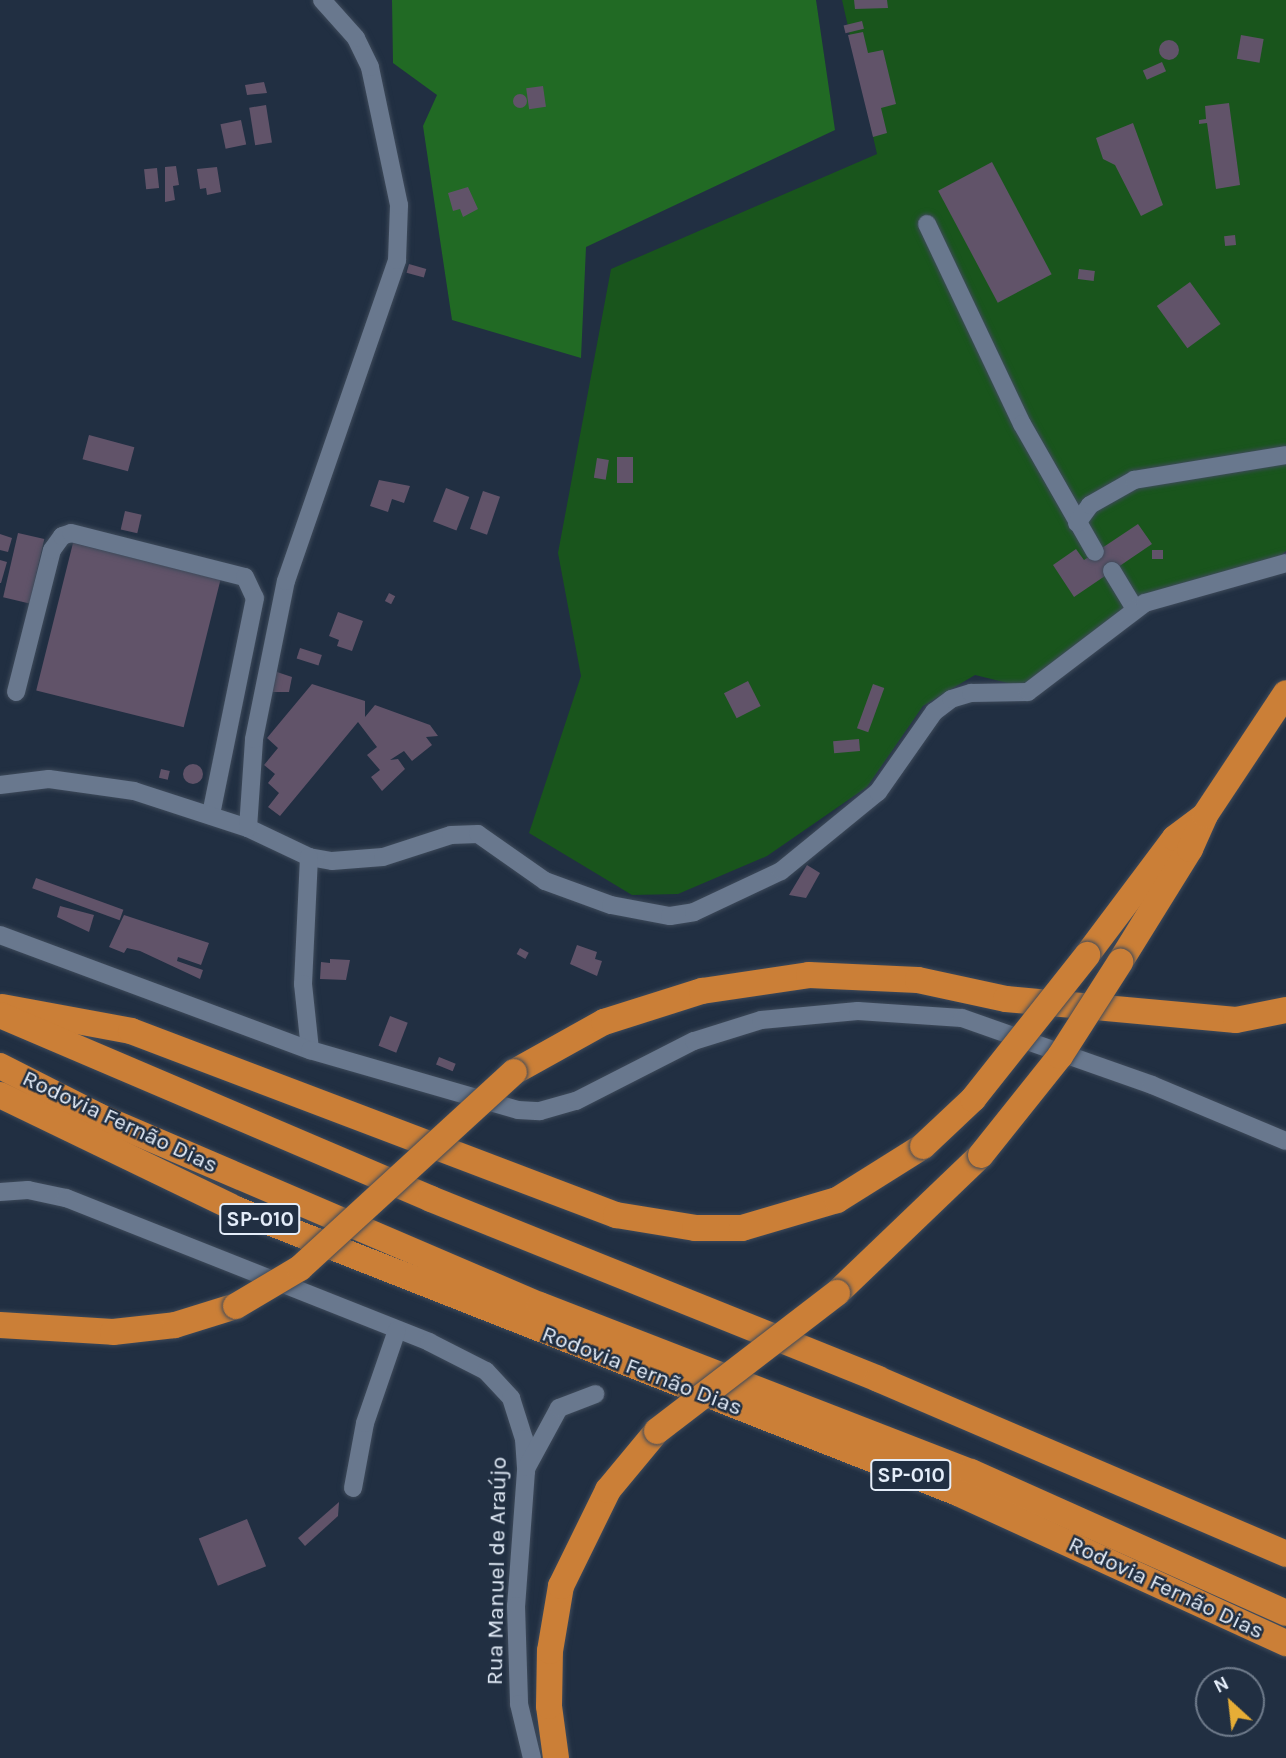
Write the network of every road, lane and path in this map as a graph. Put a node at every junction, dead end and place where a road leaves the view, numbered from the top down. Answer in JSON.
{"nodes":[{"id":1,"x":322,"y":0,"type":"edge"},
{"id":2,"x":927,"y":224,"type":"dead end"},
{"id":3,"x":1286,"y":455,"type":"edge"},
{"id":4,"x":1077,"y":523,"type":"junction"},
{"id":5,"x":1095,"y":552,"type":"dead end"},
{"id":6,"x":1286,"y":563,"type":"edge"},
{"id":7,"x":1112,"y":571,"type":"dead end"},
{"id":8,"x":1135,"y":609,"type":"junction"},
{"id":9,"x":16,"y":692,"type":"dead end"},
{"id":10,"x":1286,"y":693,"type":"edge"},
{"id":11,"x":0,"y":785,"type":"edge"},
{"id":12,"x":211,"y":815,"type":"junction"},
{"id":13,"x":1205,"y":815,"type":"junction"},
{"id":14,"x":248,"y":828,"type":"junction"},
{"id":15,"x":309,"y":857,"type":"junction"},
{"id":16,"x":0,"y":935,"type":"edge"},
{"id":17,"x":0,"y":1007,"type":"edge"},
{"id":18,"x":1286,"y":1010,"type":"edge"},
{"id":19,"x":0,"y":1015,"type":"edge"},
{"id":20,"x":310,"y":1050,"type":"junction"},
{"id":21,"x":0,"y":1066,"type":"edge"},
{"id":22,"x":0,"y":1095,"type":"edge"},
{"id":23,"x":1286,"y":1141,"type":"edge"},
{"id":24,"x":0,"y":1192,"type":"edge"},
{"id":25,"x":0,"y":1325,"type":"edge"},
{"id":26,"x":397,"y":1330,"type":"junction"},
{"id":27,"x":595,"y":1394,"type":"dead end"},
{"id":28,"x":526,"y":1471,"type":"junction"},
{"id":29,"x":353,"y":1488,"type":"dead end"},
{"id":30,"x":1286,"y":1554,"type":"edge"},
{"id":31,"x":1286,"y":1613,"type":"edge"},
{"id":32,"x":1286,"y":1643,"type":"edge"},
{"id":33,"x":532,"y":1758,"type":"edge"},
{"id":34,"x":556,"y":1758,"type":"edge"}],
"edges":[{"from":1,"to":14,"type":"street"},
{"from":2,"to":4,"type":"street"},
{"from":3,"to":4,"type":"street"},
{"from":4,"to":5,"type":"street"},
{"from":6,"to":8,"type":"street"},
{"from":7,"to":8,"type":"street"},
{"from":8,"to":15,"type":"street"},
{"from":9,"to":12,"type":"street"},
{"from":10,"to":13,"type":"highway"},
{"from":11,"to":12,"type":"street"},
{"from":12,"to":14,"type":"street"},
{"from":13,"to":17,"type":"highway","bridge":true},
{"from":13,"to":34,"type":"highway","bridge":true},
{"from":14,"to":15,"type":"street"},
{"from":15,"to":20,"type":"street"},
{"from":16,"to":20,"type":"street"},
{"from":18,"to":25,"type":"highway","bridge":true},
{"from":19,"to":30,"type":"highway"},
{"from":20,"to":23,"type":"street"},
{"from":21,"to":31,"type":"highway","name":"Rodovia Fernão Dias","number":"SP-010"},
{"from":22,"to":32,"type":"highway","name":"Rodovia Fernão Dias","number":"SP-010"},
{"from":24,"to":26,"type":"street","name":"Rua Manuel de Araújo"},
{"from":26,"to":28,"type":"street","name":"Rua Manuel de Araújo"},
{"from":26,"to":29,"type":"street"},
{"from":27,"to":28,"type":"street"},
{"from":28,"to":33,"type":"street","name":"Rua Manuel de Araújo"}]}
